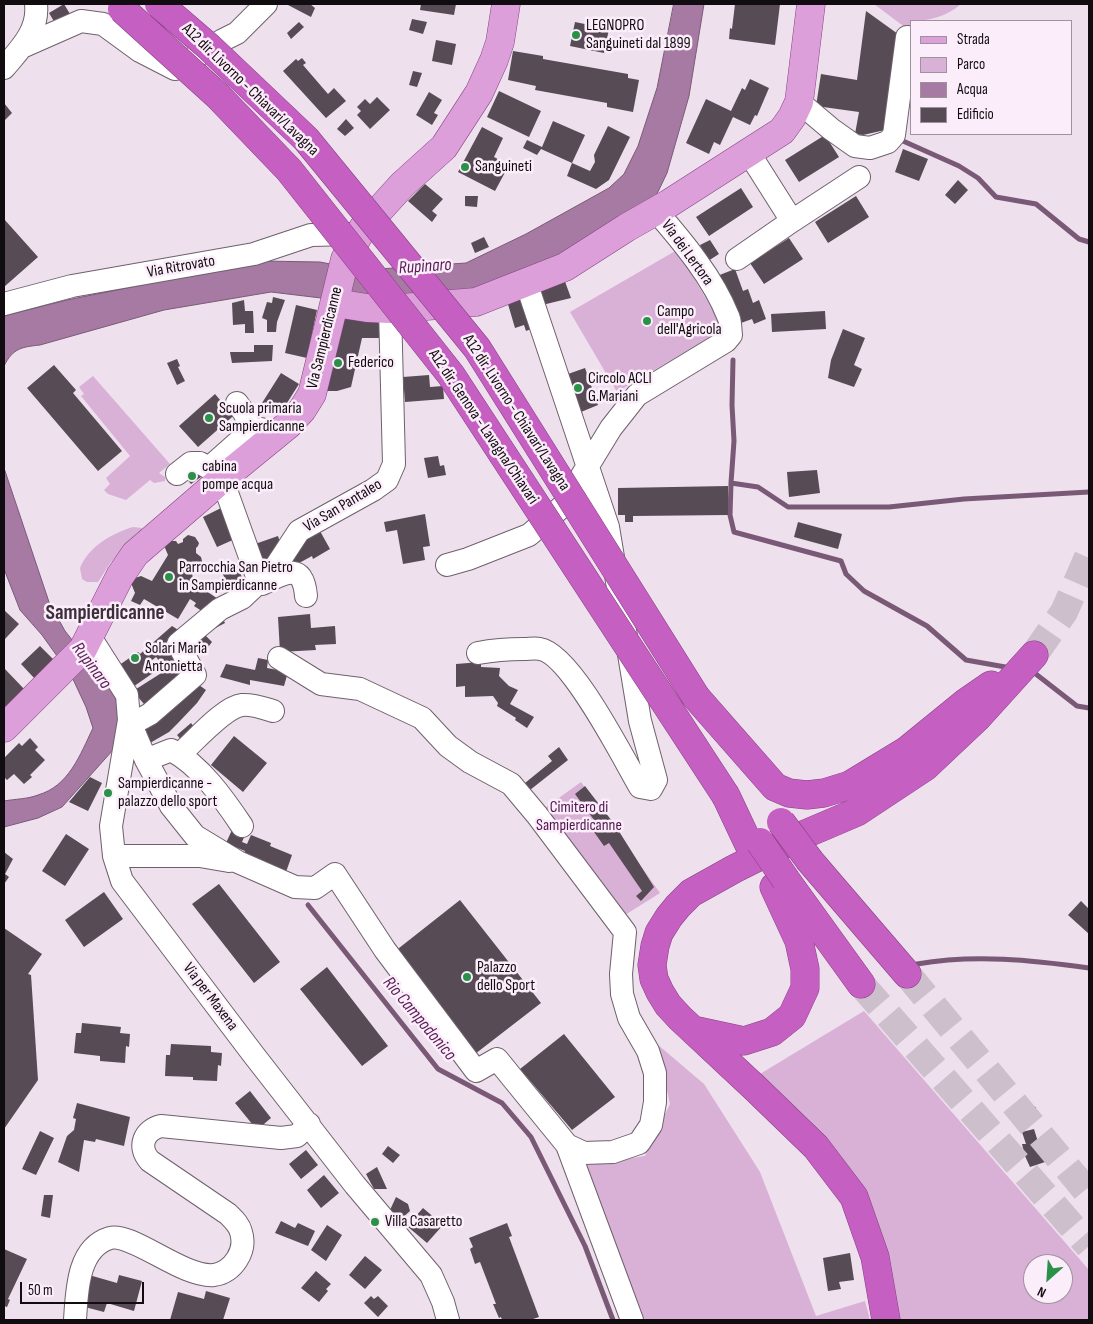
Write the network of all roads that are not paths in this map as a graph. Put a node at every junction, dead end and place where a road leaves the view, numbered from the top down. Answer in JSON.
{"nodes":[{"id":1,"x":36,"y":4,"type":"edge"},
{"id":2,"x":117,"y":4,"type":"edge"},
{"id":3,"x":159,"y":4,"type":"edge"},
{"id":4,"x":266,"y":4,"type":"edge"},
{"id":5,"x":506,"y":4,"type":"edge"},
{"id":6,"x":811,"y":4,"type":"edge"},
{"id":7,"x":907,"y":37,"type":"dead end"},
{"id":8,"x":22,"y":47,"type":"junction"},
{"id":9,"x":4,"y":68,"type":"edge"},
{"id":10,"x":801,"y":90,"type":"junction"},
{"id":11,"x":750,"y":153,"type":"junction"},
{"id":12,"x":859,"y":177,"type":"dead end"},
{"id":13,"x":656,"y":211,"type":"junction"},
{"id":14,"x":792,"y":221,"type":"junction"},
{"id":15,"x":359,"y":234,"type":"junction"},
{"id":16,"x":737,"y":259,"type":"dead end"},
{"id":17,"x":526,"y":282,"type":"junction"},
{"id":18,"x":335,"y":303,"type":"junction"},
{"id":19,"x":4,"y":304,"type":"edge"},
{"id":20,"x":390,"y":309,"type":"junction"},
{"id":21,"x":238,"y":404,"type":"dead end"},
{"id":22,"x":588,"y":465,"type":"junction"},
{"id":23,"x":177,"y":474,"type":"dead end"},
{"id":24,"x":222,"y":479,"type":"junction"},
{"id":25,"x":447,"y":565,"type":"dead end"},
{"id":26,"x":260,"y":582,"type":"junction"},
{"id":27,"x":306,"y":596,"type":"dead end"},
{"id":28,"x":87,"y":643,"type":"junction"},
{"id":29,"x":478,"y":653,"type":"dead end"},
{"id":30,"x":279,"y":658,"type":"dead end"},
{"id":31,"x":273,"y":711,"type":"dead end"},
{"id":32,"x":129,"y":720,"type":"junction"},
{"id":33,"x":4,"y":728,"type":"edge"},
{"id":34,"x":180,"y":754,"type":"junction"},
{"id":35,"x":146,"y":760,"type":"junction"},
{"id":36,"x":766,"y":788,"type":"junction"},
{"id":37,"x":242,"y":826,"type":"dead end"},
{"id":38,"x":114,"y":856,"type":"junction"},
{"id":39,"x":238,"y":862,"type":"junction"},
{"id":40,"x":780,"y":884,"type":"junction"},
{"id":41,"x":906,"y":974,"type":"tunnel mouth"},
{"id":42,"x":861,"y":984,"type":"tunnel mouth"},
{"id":43,"x":693,"y":1030,"type":"junction"},
{"id":44,"x":309,"y":1124,"type":"junction"},
{"id":45,"x":567,"y":1145,"type":"junction"},
{"id":46,"x":75,"y":1320,"type":"edge"},
{"id":47,"x":448,"y":1320,"type":"edge"},
{"id":48,"x":632,"y":1320,"type":"edge"},
{"id":49,"x":886,"y":1320,"type":"edge"}],
"edges":[{"from":1,"to":8,"type":"street"},
{"from":2,"to":40,"type":"highway","name":"A12 dir. Genova - Lavagna/Chiavari","bridge":true},
{"from":3,"to":36,"type":"highway","name":"A12 dir. Livorno - Chiavari/Lavagna","bridge":true},
{"from":4,"to":8,"type":"street"},
{"from":5,"to":15,"type":"main road","name":"Via Sampierdicanne"},
{"from":6,"to":10,"type":"main road"},
{"from":7,"to":10,"type":"street"},
{"from":8,"to":9,"type":"street"},
{"from":10,"to":11,"type":"main road","name":"Via dei Lertora"},
{"from":11,"to":13,"type":"main road","name":"Via dei Lertora"},
{"from":11,"to":14,"type":"street"},
{"from":12,"to":14,"type":"street"},
{"from":13,"to":17,"type":"main road","name":"Via dei Lertora"},
{"from":13,"to":22,"type":"street","name":"Via dei Lertora"},
{"from":14,"to":16,"type":"street"},
{"from":15,"to":18,"type":"main road","name":"Via Sampierdicanne"},
{"from":15,"to":19,"type":"street","name":"Via Ritrovato"},
{"from":17,"to":20,"type":"main road","name":"Via dei Lertora"},
{"from":17,"to":22,"type":"street"},
{"from":18,"to":20,"type":"main road","name":"Via dei Lertora"},
{"from":18,"to":24,"type":"main road","name":"Via Sampierdicanne"},
{"from":20,"to":26,"type":"street","name":"Via San Pantaleo"},
{"from":21,"to":23,"type":"street"},
{"from":22,"to":25,"type":"street"},
{"from":22,"to":29,"type":"street"},
{"from":24,"to":26,"type":"street"},
{"from":24,"to":28,"type":"main road","name":"Via Sampierdicanne"},
{"from":26,"to":27,"type":"street"},
{"from":26,"to":32,"type":"street","name":"Via San Pantaleo"},
{"from":28,"to":32,"type":"street","name":"Via per Maxena"},
{"from":28,"to":33,"type":"main road","name":"Via Sampierdicanne"},
{"from":30,"to":45,"type":"street"},
{"from":31,"to":34,"type":"street"},
{"from":32,"to":35,"type":"street"},
{"from":32,"to":38,"type":"street","name":"Via per Maxena"},
{"from":34,"to":35,"type":"street"},
{"from":34,"to":37,"type":"street"},
{"from":35,"to":39,"type":"street"},
{"from":36,"to":41,"type":"highway","name":"A12 dir. Livorno - Chiavari/Lavagna","bridge":true},
{"from":36,"to":43,"type":"highway"},
{"from":38,"to":39,"type":"street"},
{"from":38,"to":44,"type":"street","name":"Via per Maxena"},
{"from":39,"to":45,"type":"street"},
{"from":40,"to":42,"type":"highway"},
{"from":40,"to":43,"type":"highway"},
{"from":43,"to":49,"type":"highway"},
{"from":44,"to":46,"type":"street"},
{"from":44,"to":47,"type":"street","name":"Via per Maxena"},
{"from":45,"to":48,"type":"street"}]}
